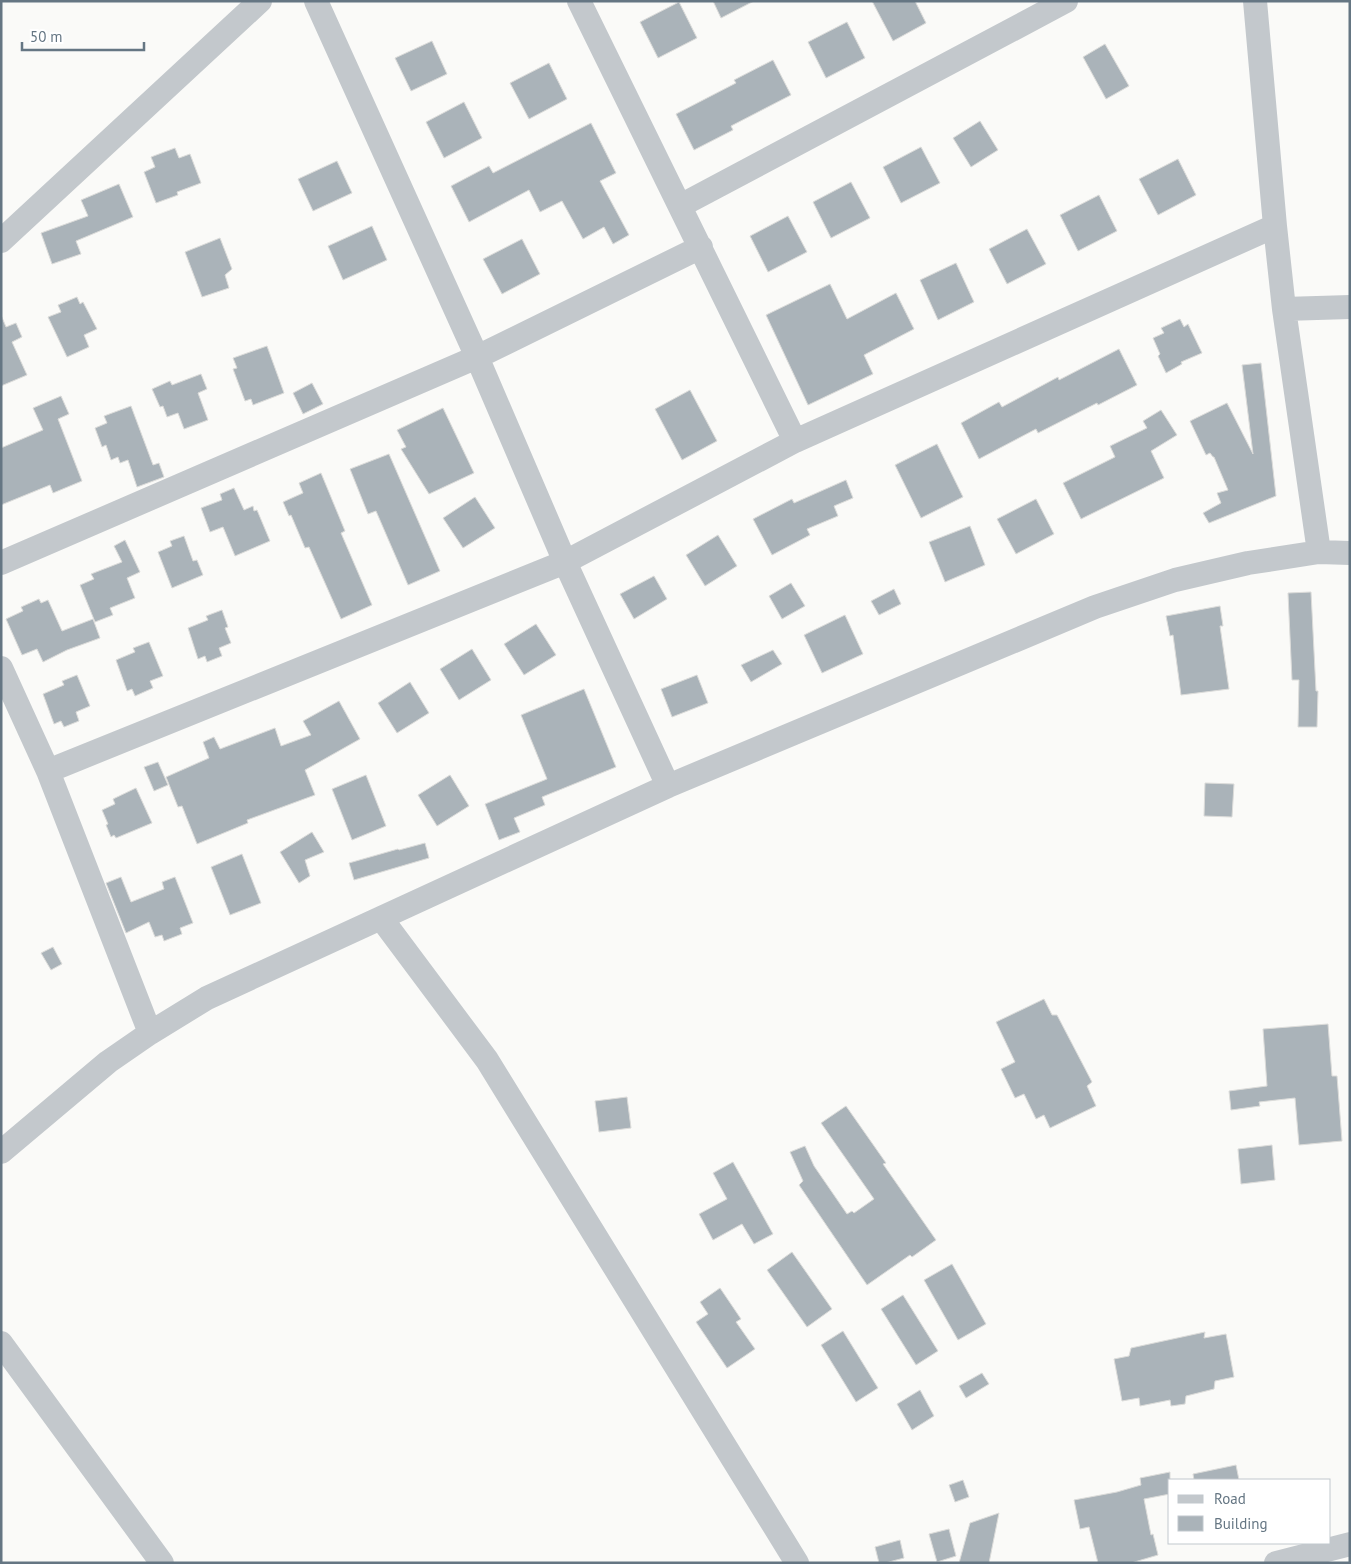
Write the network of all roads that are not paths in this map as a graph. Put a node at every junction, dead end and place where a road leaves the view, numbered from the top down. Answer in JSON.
{"nodes":[{"id":1,"x":260,"y":1,"type":"edge"},
{"id":2,"x":316,"y":1,"type":"edge"},
{"id":3,"x":578,"y":1,"type":"edge"},
{"id":4,"x":1066,"y":1,"type":"edge"},
{"id":5,"x":1255,"y":1,"type":"edge"},
{"id":6,"x":680,"y":206,"type":"junction"},
{"id":7,"x":1274,"y":226,"type":"junction"},
{"id":8,"x":1,"y":240,"type":"edge"},
{"id":9,"x":700,"y":247,"type":"junction"},
{"id":10,"x":1350,"y":307,"type":"edge"},
{"id":11,"x":1284,"y":309,"type":"junction"},
{"id":12,"x":477,"y":357,"type":"junction"},
{"id":13,"x":795,"y":442,"type":"junction"},
{"id":14,"x":1320,"y":552,"type":"junction"},
{"id":15,"x":1350,"y":553,"type":"edge"},
{"id":16,"x":565,"y":562,"type":"junction"},
{"id":17,"x":1,"y":563,"type":"edge"},
{"id":18,"x":1,"y":668,"type":"edge"},
{"id":19,"x":48,"y":771,"type":"junction"},
{"id":20,"x":668,"y":786,"type":"junction"},
{"id":21,"x":381,"y":918,"type":"junction"},
{"id":22,"x":150,"y":1033,"type":"junction"},
{"id":23,"x":1,"y":1152,"type":"edge"},
{"id":24,"x":1,"y":1343,"type":"edge"},
{"id":25,"x":1350,"y":1544,"type":"edge"},
{"id":26,"x":162,"y":1563,"type":"edge"},
{"id":27,"x":797,"y":1563,"type":"edge"},
{"id":28,"x":1276,"y":1563,"type":"edge"}],
"edges":[{"from":1,"to":8,"type":"street"},
{"from":2,"to":12,"type":"street"},
{"from":3,"to":6,"type":"street"},
{"from":4,"to":6,"type":"street"},
{"from":5,"to":7,"type":"street"},
{"from":6,"to":9,"type":"street"},
{"from":7,"to":11,"type":"street"},
{"from":7,"to":13,"type":"street"},
{"from":9,"to":12,"type":"street"},
{"from":9,"to":13,"type":"street"},
{"from":10,"to":11,"type":"street"},
{"from":11,"to":14,"type":"street"},
{"from":12,"to":16,"type":"street"},
{"from":12,"to":17,"type":"street"},
{"from":13,"to":16,"type":"street"},
{"from":14,"to":15,"type":"street"},
{"from":14,"to":20,"type":"street"},
{"from":16,"to":19,"type":"street"},
{"from":16,"to":20,"type":"street"},
{"from":18,"to":19,"type":"street"},
{"from":19,"to":22,"type":"street"},
{"from":20,"to":21,"type":"street"},
{"from":21,"to":22,"type":"street"},
{"from":21,"to":27,"type":"street"},
{"from":22,"to":23,"type":"street"},
{"from":24,"to":26,"type":"street"},
{"from":25,"to":28,"type":"street"}]}
